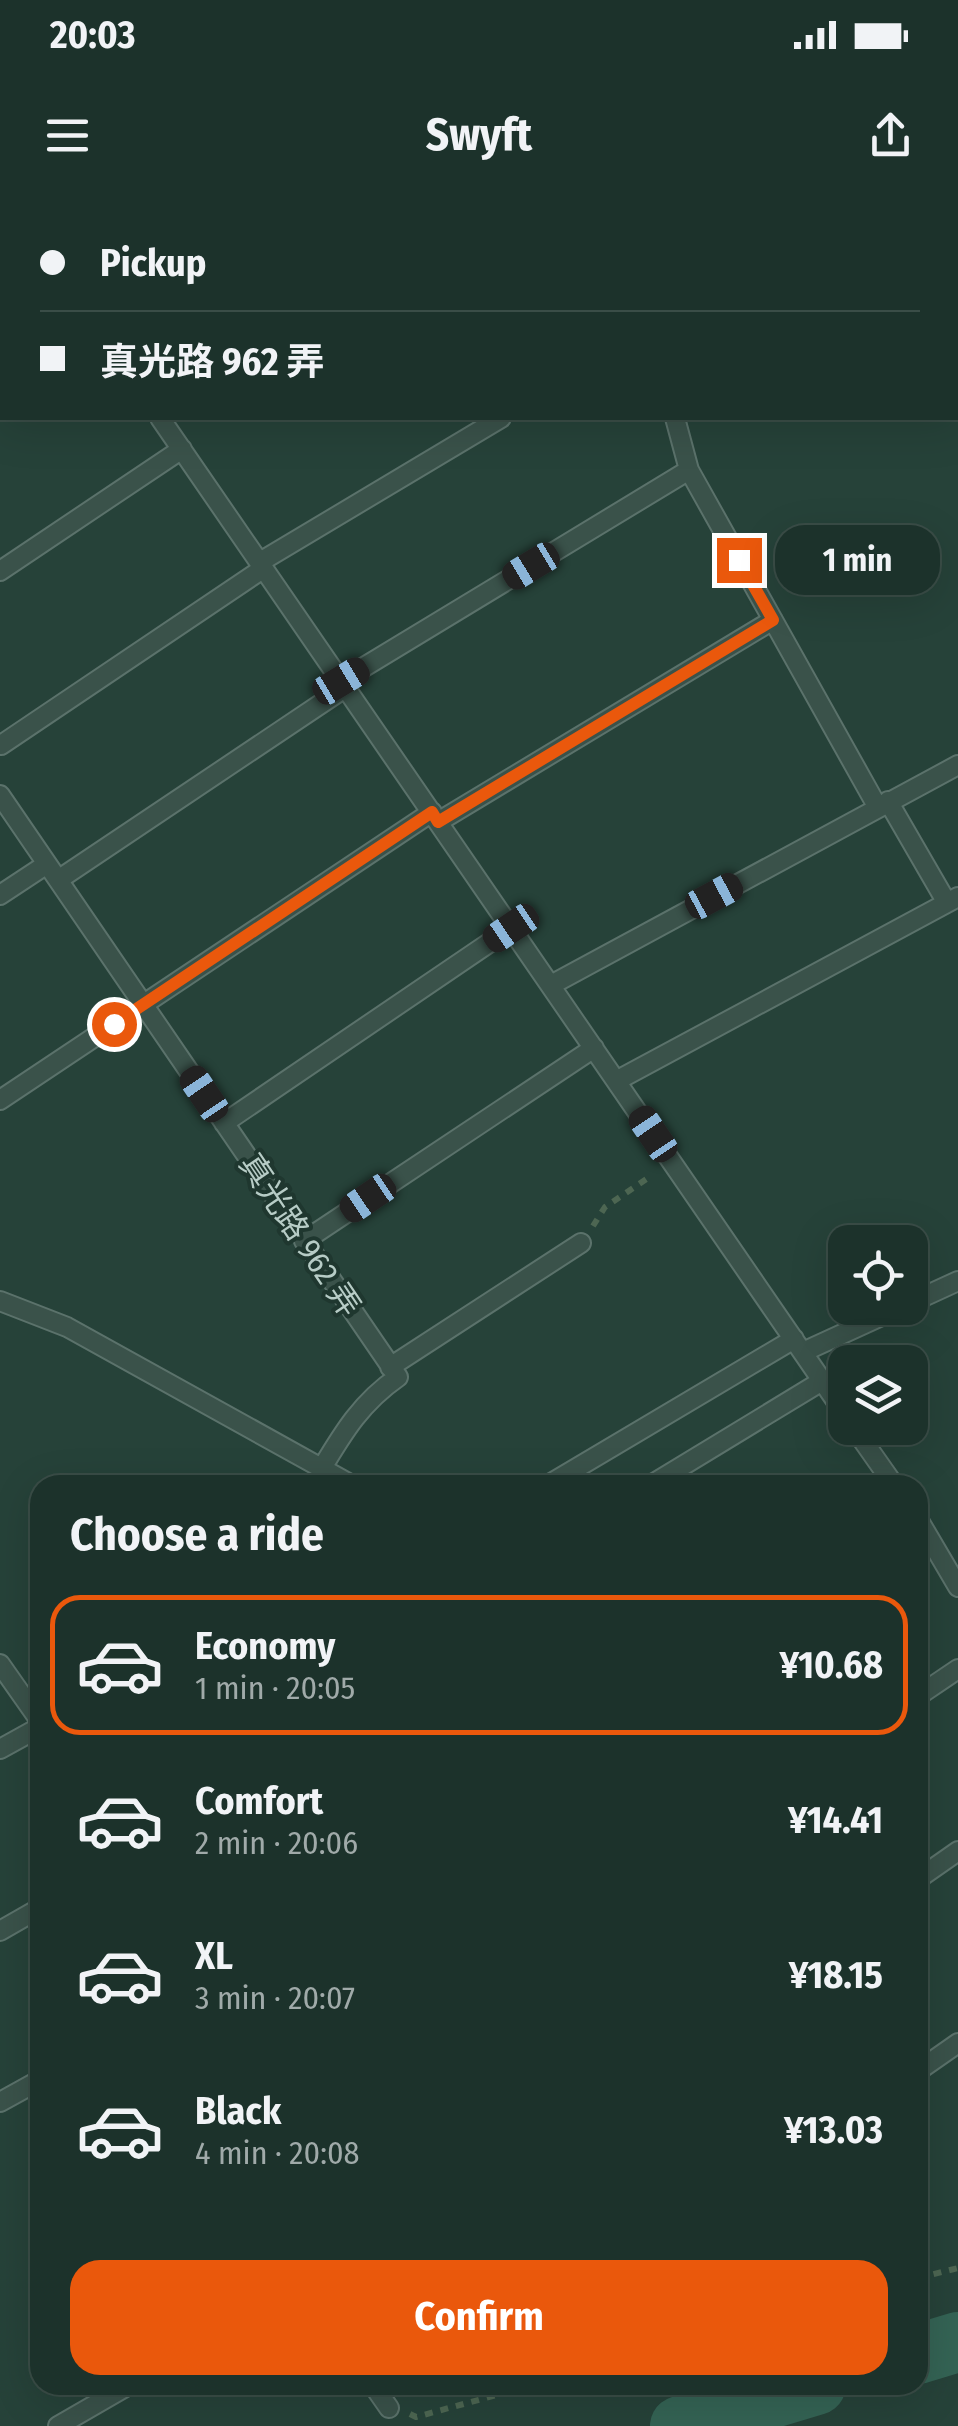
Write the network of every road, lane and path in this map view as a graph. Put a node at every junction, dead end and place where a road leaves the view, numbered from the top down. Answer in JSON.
{"nodes":[{"id":1,"x":161,"y":420,"type":"edge"},
{"id":2,"x":498,"y":420,"type":"edge"},
{"id":3,"x":676,"y":420,"type":"edge"},
{"id":4,"x":182,"y":449,"type":"junction"},
{"id":5,"x":689,"y":470,"type":"junction"},
{"id":6,"x":262,"y":565,"type":"junction"},
{"id":7,"x":0,"y":571,"type":"edge"},
{"id":8,"x":773,"y":620,"type":"junction"},
{"id":9,"x":343,"y":684,"type":"junction"},
{"id":10,"x":0,"y":745,"type":"edge"},
{"id":11,"x":958,"y":765,"type":"edge"},
{"id":12,"x":0,"y":795,"type":"edge"},
{"id":13,"x":883,"y":804,"type":"junction"},
{"id":14,"x":435,"y":817,"type":"junction"},
{"id":15,"x":52,"y":872,"type":"junction"},
{"id":16,"x":0,"y":895,"type":"edge"},
{"id":17,"x":953,"y":900,"type":"edge"},
{"id":18,"x":511,"y":928,"type":"junction"},
{"id":19,"x":550,"y":985,"type":"junction"},
{"id":20,"x":143,"y":1005,"type":"junction"},
{"id":21,"x":594,"y":1048,"type":"junction"},
{"id":22,"x":616,"y":1081,"type":"junction"},
{"id":23,"x":0,"y":1100,"type":"edge"},
{"id":24,"x":224,"y":1123,"type":"junction"},
{"id":25,"x":672,"y":1161,"type":"junction"},
{"id":26,"x":304,"y":1240,"type":"junction"},
{"id":27,"x":582,"y":1244,"type":"joint"},
{"id":28,"x":958,"y":1281,"type":"edge"},
{"id":29,"x":928,"y":1295,"type":"edge"},
{"id":30,"x":0,"y":1300,"type":"edge"},
{"id":31,"x":862,"y":1325,"type":"edge"},
{"id":32,"x":798,"y":1346,"type":"junction"},
{"id":33,"x":390,"y":1366,"type":"junction"},
{"id":34,"x":822,"y":1381,"type":"junction"},
{"id":35,"x":828,"y":1390,"type":"edge"},
{"id":36,"x":866,"y":1445,"type":"edge"},
{"id":37,"x":322,"y":1468,"type":"junction"},
{"id":38,"x":334,"y":1475,"type":"edge"},
{"id":39,"x":566,"y":1475,"type":"edge"},
{"id":40,"x":667,"y":1475,"type":"edge"},
{"id":41,"x":887,"y":1475,"type":"edge"},
{"id":42,"x":928,"y":1536,"type":"edge"},
{"id":43,"x":958,"y":1587,"type":"edge"},
{"id":44,"x":0,"y":1664,"type":"edge"},
{"id":45,"x":958,"y":1669,"type":"edge"},
{"id":46,"x":928,"y":1689,"type":"edge"},
{"id":47,"x":30,"y":1709,"type":"edge"},
{"id":48,"x":30,"y":1730,"type":"edge"},
{"id":49,"x":0,"y":1749,"type":"edge"},
{"id":50,"x":958,"y":1851,"type":"edge"},
{"id":51,"x":928,"y":1871,"type":"edge"},
{"id":52,"x":30,"y":1914,"type":"edge"},
{"id":53,"x":0,"y":1931,"type":"edge"},
{"id":54,"x":958,"y":2043,"type":"edge"},
{"id":55,"x":928,"y":2064,"type":"edge"},
{"id":56,"x":30,"y":2086,"type":"edge"},
{"id":57,"x":0,"y":2102,"type":"edge"},
{"id":58,"x":958,"y":2268,"type":"edge"},
{"id":59,"x":928,"y":2276,"type":"edge"},
{"id":60,"x":112,"y":2395,"type":"edge"},
{"id":61,"x":380,"y":2395,"type":"edge"},
{"id":62,"x":496,"y":2395,"type":"edge"},
{"id":63,"x":389,"y":2408,"type":"joint"},
{"id":64,"x":58,"y":2426,"type":"edge"}],
"edges":[{"from":1,"to":4,"type":"lane"},
{"from":2,"to":6,"type":"lane"},
{"from":3,"to":5,"type":"lane"},
{"from":4,"to":6,"type":"lane"},
{"from":4,"to":7,"type":"lane"},
{"from":5,"to":8,"type":"lane"},
{"from":5,"to":9,"type":"lane"},
{"from":6,"to":9,"type":"lane"},
{"from":6,"to":10,"type":"lane"},
{"from":8,"to":13,"type":"lane"},
{"from":8,"to":14,"type":"lane"},
{"from":9,"to":14,"type":"lane"},
{"from":9,"to":15,"type":"lane"},
{"from":11,"to":13,"type":"lane"},
{"from":12,"to":15,"type":"lane","name":"真光路 962 弄"},
{"from":13,"to":17,"type":"lane"},
{"from":13,"to":19,"type":"lane"},
{"from":14,"to":18,"type":"lane"},
{"from":14,"to":20,"type":"lane"},
{"from":15,"to":16,"type":"lane"},
{"from":15,"to":20,"type":"lane","name":"真光路 962 弄"},
{"from":17,"to":22,"type":"lane"},
{"from":18,"to":19,"type":"lane"},
{"from":18,"to":24,"type":"lane"},
{"from":19,"to":21,"type":"lane"},
{"from":20,"to":23,"type":"lane"},
{"from":20,"to":24,"type":"lane","name":"真光路 962 弄"},
{"from":21,"to":22,"type":"lane"},
{"from":21,"to":26,"type":"lane"},
{"from":22,"to":25,"type":"lane"},
{"from":24,"to":26,"type":"lane","name":"真光路 962 弄"},
{"from":25,"to":27,"type":"path"},
{"from":25,"to":32,"type":"lane"},
{"from":26,"to":33,"type":"lane","name":"真光路 962 弄"},
{"from":27,"to":33,"type":"lane"},
{"from":28,"to":29,"type":"lane"},
{"from":30,"to":37,"type":"lane"},
{"from":31,"to":32,"type":"lane"},
{"from":32,"to":34,"type":"lane"},
{"from":32,"to":39,"type":"lane"},
{"from":33,"to":37,"type":"lane"},
{"from":34,"to":35,"type":"lane"},
{"from":34,"to":40,"type":"lane"},
{"from":36,"to":41,"type":"lane"},
{"from":37,"to":38,"type":"lane"},
{"from":42,"to":43,"type":"lane"},
{"from":44,"to":47,"type":"lane"},
{"from":45,"to":46,"type":"lane"},
{"from":48,"to":49,"type":"lane"},
{"from":50,"to":51,"type":"lane"},
{"from":52,"to":53,"type":"lane"},
{"from":54,"to":55,"type":"lane"},
{"from":56,"to":57,"type":"lane"},
{"from":58,"to":59,"type":"path"},
{"from":60,"to":64,"type":"lane"},
{"from":61,"to":63,"type":"lane"},
{"from":62,"to":63,"type":"path"}]}
